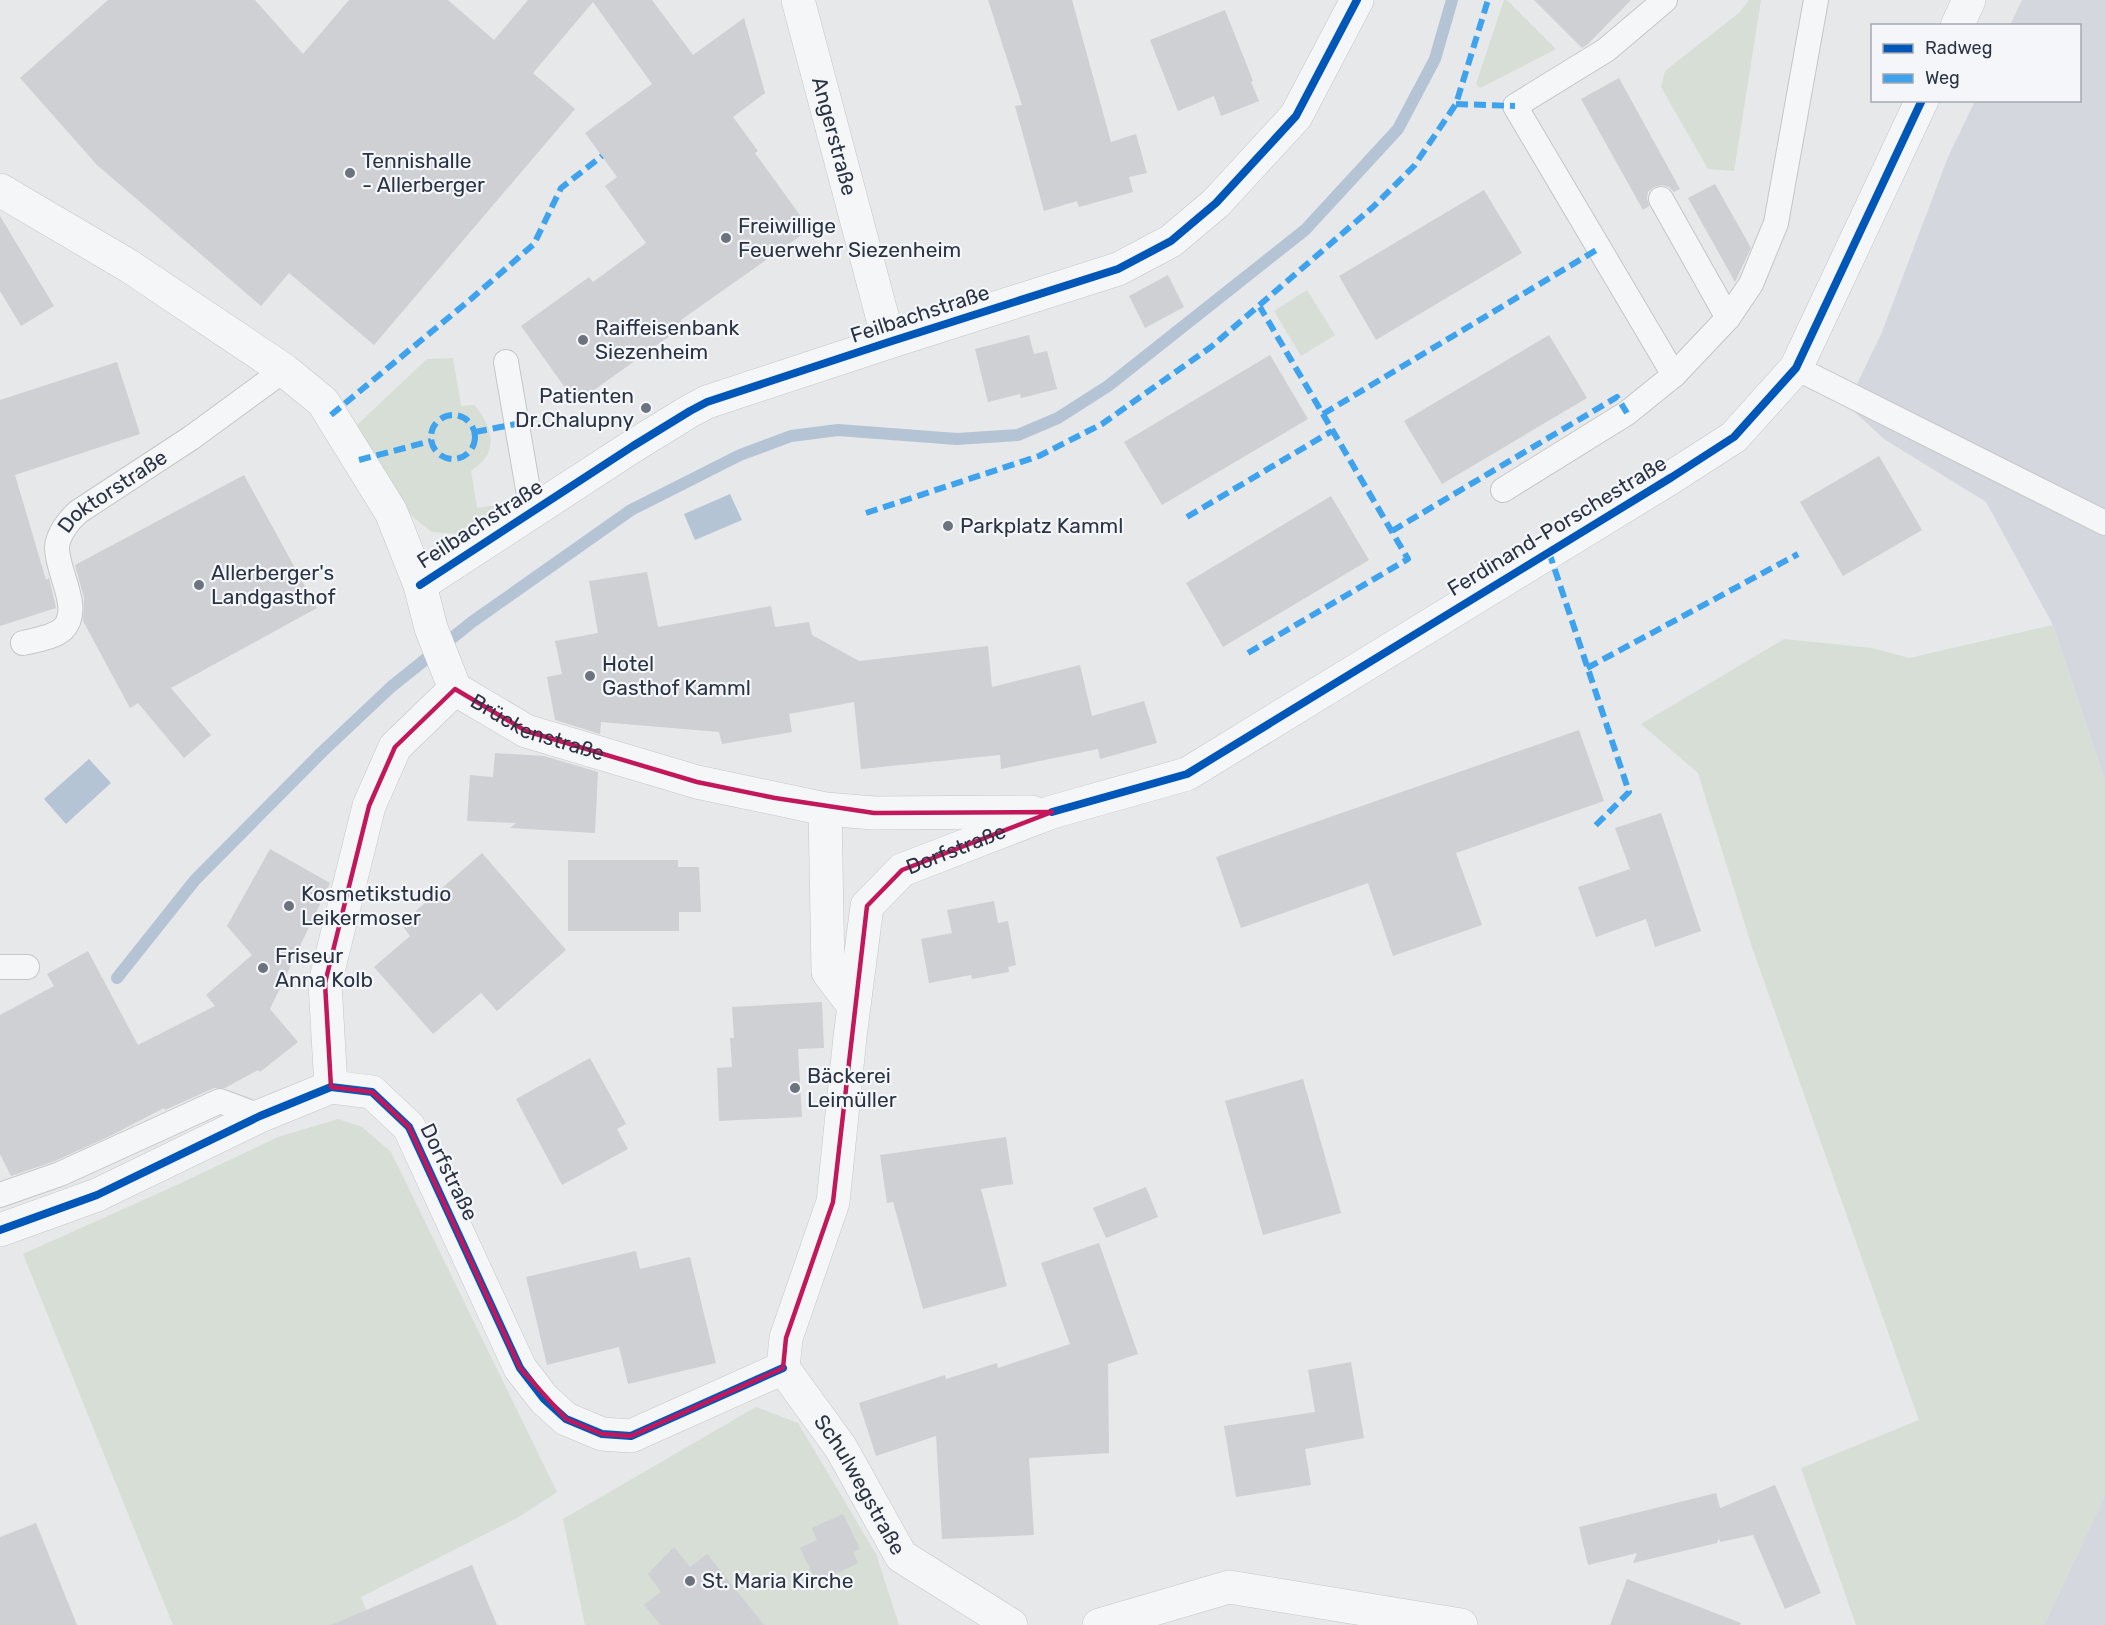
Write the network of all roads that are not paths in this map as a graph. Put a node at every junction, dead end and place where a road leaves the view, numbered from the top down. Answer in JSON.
{"nodes":[{"id":1,"x":798,"y":0,"type":"edge"},
{"id":2,"x":1357,"y":0,"type":"edge"},
{"id":3,"x":1665,"y":0,"type":"edge"},
{"id":4,"x":1816,"y":0,"type":"edge"},
{"id":5,"x":1969,"y":0,"type":"edge"},
{"id":6,"x":1959,"y":24,"type":"edge"},
{"id":7,"x":1921,"y":102,"type":"edge"},
{"id":8,"x":0,"y":190,"type":"edge"},
{"id":9,"x":1661,"y":199,"type":"dead end"},
{"id":10,"x":1728,"y":318,"type":"junction"},
{"id":11,"x":889,"y":342,"type":"junction"},
{"id":12,"x":506,"y":362,"type":"dead end"},
{"id":13,"x":1796,"y":368,"type":"junction"},
{"id":14,"x":284,"y":370,"type":"junction"},
{"id":15,"x":1674,"y":375,"type":"junction"},
{"id":16,"x":1503,"y":490,"type":"dead end"},
{"id":17,"x":538,"y":507,"type":"junction"},
{"id":18,"x":2105,"y":523,"type":"edge"},
{"id":19,"x":420,"y":585,"type":"junction"},
{"id":20,"x":23,"y":643,"type":"dead end"},
{"id":21,"x":452,"y":680,"type":"junction"},
{"id":22,"x":825,"y":809,"type":"junction"},
{"id":23,"x":1052,"y":812,"type":"junction"},
{"id":24,"x":0,"y":967,"type":"edge"},
{"id":25,"x":27,"y":967,"type":"dead end"},
{"id":26,"x":853,"y":1005,"type":"junction"},
{"id":27,"x":331,"y":1087,"type":"junction"},
{"id":28,"x":260,"y":1116,"type":"junction"},
{"id":29,"x":0,"y":1195,"type":"edge"},
{"id":30,"x":0,"y":1230,"type":"edge"},
{"id":31,"x":783,"y":1368,"type":"junction"},
{"id":32,"x":1011,"y":1625,"type":"edge"},
{"id":33,"x":1099,"y":1625,"type":"edge"},
{"id":34,"x":1461,"y":1625,"type":"edge"}],
"edges":[{"from":1,"to":11,"type":"street","name":"Angerstraße"},
{"from":2,"to":11,"type":"street","name":"Feilbachstraße"},
{"from":3,"to":15,"type":"lane"},
{"from":4,"to":10,"type":"lane"},
{"from":5,"to":6,"type":"street"},
{"from":7,"to":13,"type":"street","name":"Ferdinand-Porschestraße"},
{"from":8,"to":14,"type":"street"},
{"from":9,"to":10,"type":"lane"},
{"from":10,"to":15,"type":"lane"},
{"from":11,"to":17,"type":"street","name":"Feilbachstraße"},
{"from":12,"to":17,"type":"lane"},
{"from":13,"to":18,"type":"lane"},
{"from":13,"to":23,"type":"street","name":"Ferdinand-Porschestraße"},
{"from":14,"to":19,"type":"street"},
{"from":14,"to":20,"type":"lane","name":"Doktorstraße"},
{"from":15,"to":16,"type":"lane"},
{"from":17,"to":19,"type":"street","name":"Feilbachstraße"},
{"from":19,"to":21,"type":"street"},
{"from":21,"to":22,"type":"street","name":"Brückenstraße"},
{"from":21,"to":27,"type":"street","name":"Brückenstraße"},
{"from":22,"to":23,"type":"street","name":"Brückenstraße"},
{"from":22,"to":26,"type":"street"},
{"from":23,"to":26,"type":"street","name":"Dorfstraße"},
{"from":24,"to":25,"type":"lane"},
{"from":26,"to":31,"type":"street","name":"Dorfstraße"},
{"from":27,"to":28,"type":"street","name":"Dorfstraße"},
{"from":27,"to":31,"type":"street","name":"Dorfstraße"},
{"from":28,"to":29,"type":"lane"},
{"from":28,"to":30,"type":"street","name":"Dorfstraße"},
{"from":31,"to":32,"type":"street","name":"Schulwegstraße"},
{"from":33,"to":34,"type":"street"}]}
